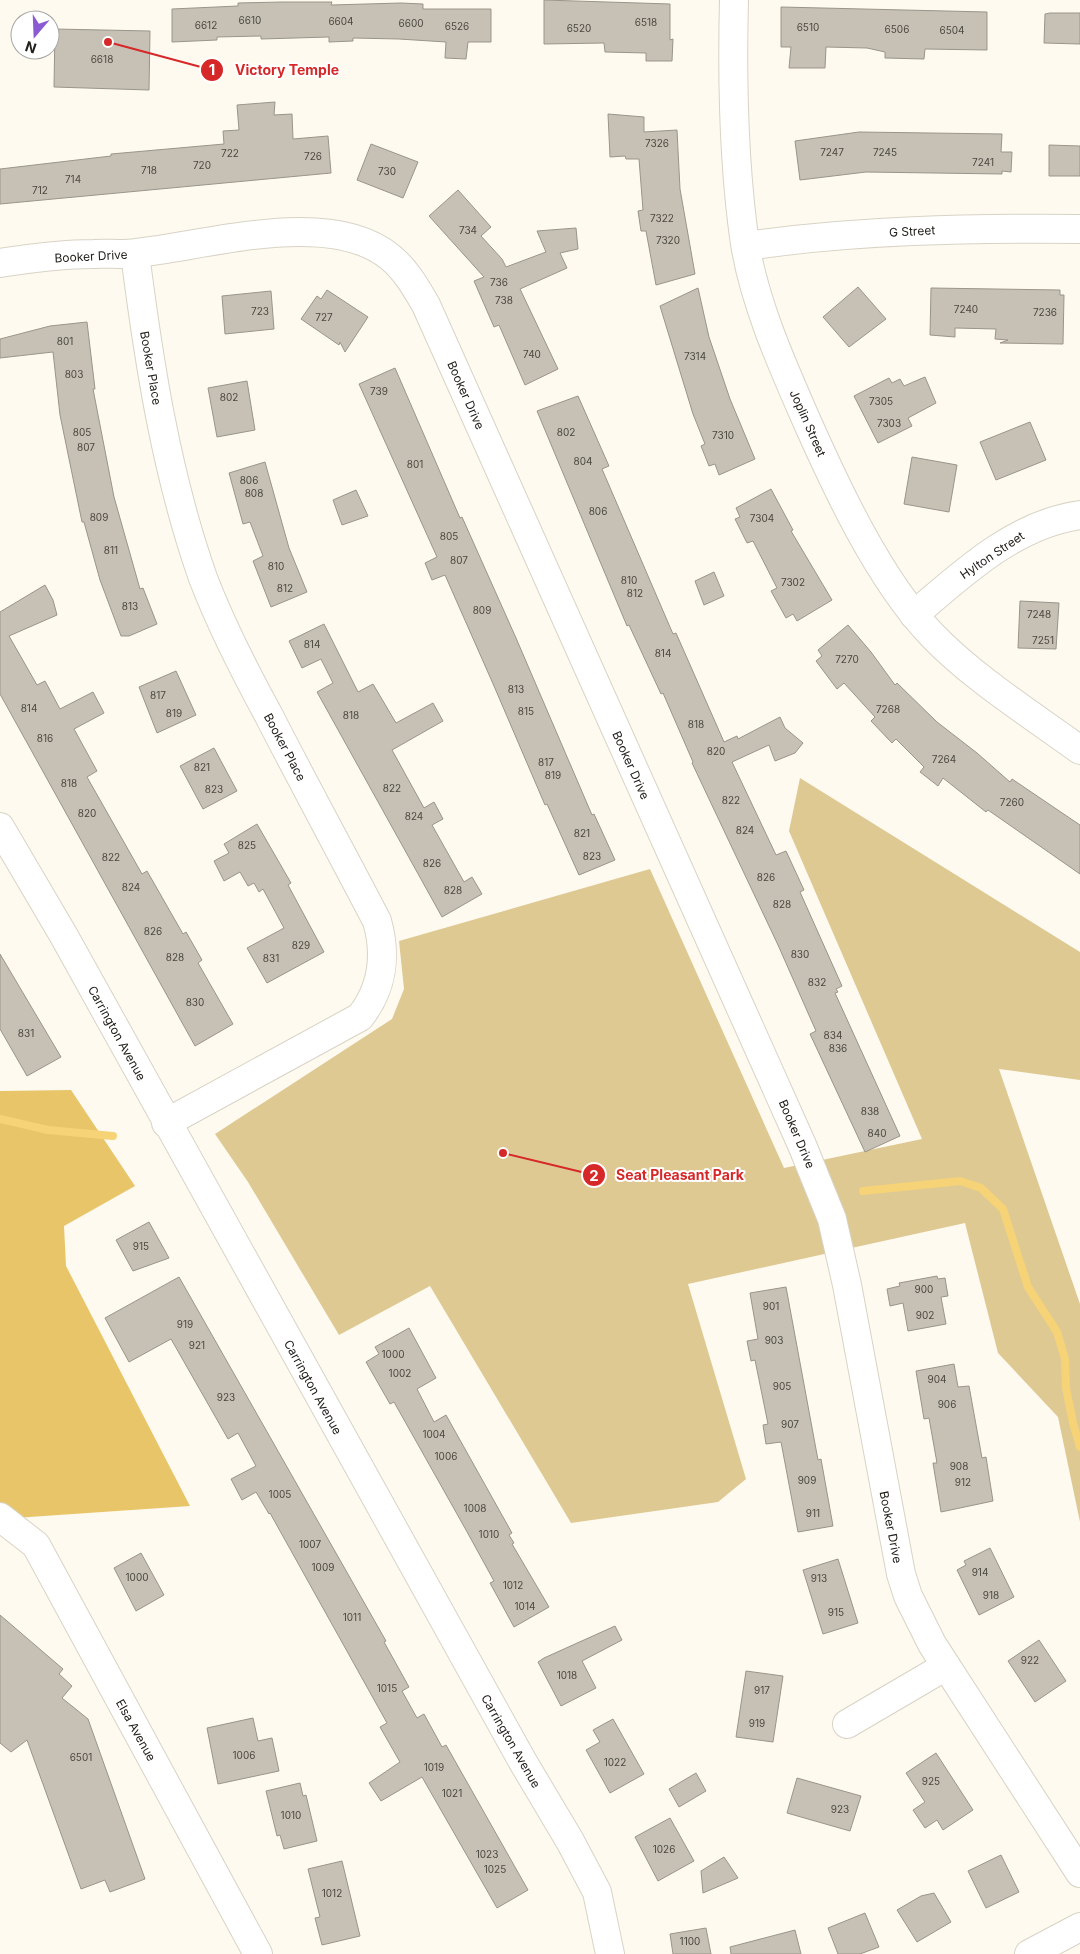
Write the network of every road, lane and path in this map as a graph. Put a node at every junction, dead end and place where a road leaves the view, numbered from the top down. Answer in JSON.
{"nodes":[{"id":1,"x":734,"y":0,"type":"edge"},
{"id":2,"x":1080,"y":229,"type":"edge"},
{"id":3,"x":746,"y":246,"type":"junction"},
{"id":4,"x":134,"y":254,"type":"junction"},
{"id":5,"x":0,"y":263,"type":"edge"},
{"id":6,"x":1080,"y":515,"type":"edge"},
{"id":7,"x":914,"y":615,"type":"junction"},
{"id":8,"x":1080,"y":750,"type":"edge"},
{"id":9,"x":0,"y":827,"type":"edge"},
{"id":10,"x":166,"y":1123,"type":"junction"},
{"id":11,"x":0,"y":1518,"type":"edge"},
{"id":12,"x":946,"y":1666,"type":"junction"},
{"id":13,"x":847,"y":1724,"type":"dead end"},
{"id":14,"x":1080,"y":1873,"type":"edge"},
{"id":15,"x":1080,"y":1927,"type":"edge"},
{"id":16,"x":258,"y":1954,"type":"edge"},
{"id":17,"x":610,"y":1954,"type":"edge"},
{"id":18,"x":1029,"y":1954,"type":"edge"}],
"edges":[{"from":1,"to":3,"type":"street","name":"Joplin Street"},
{"from":2,"to":3,"type":"street","name":"G Street"},
{"from":3,"to":7,"type":"street","name":"Joplin Street"},
{"from":4,"to":5,"type":"street","name":"Booker Drive"},
{"from":4,"to":10,"type":"street","name":"Booker Place"},
{"from":4,"to":12,"type":"street","name":"Booker Drive"},
{"from":6,"to":7,"type":"street","name":"Hylton Street"},
{"from":7,"to":8,"type":"street","name":"Joplin Street"},
{"from":9,"to":10,"type":"street","name":"Carrington Avenue"},
{"from":10,"to":17,"type":"street","name":"Carrington Avenue"},
{"from":11,"to":16,"type":"street","name":"Elsa Avenue"},
{"from":12,"to":13,"type":"street"},
{"from":12,"to":14,"type":"street","name":"Booker Drive"},
{"from":15,"to":18,"type":"street"}]}
